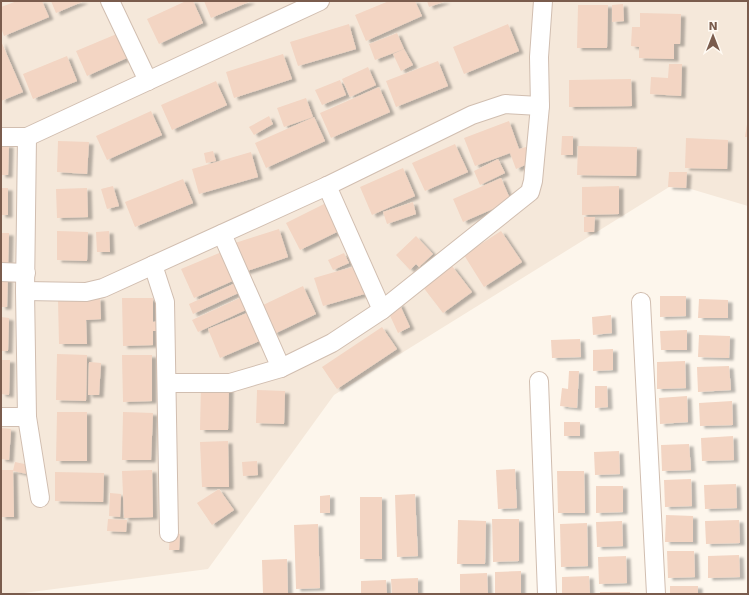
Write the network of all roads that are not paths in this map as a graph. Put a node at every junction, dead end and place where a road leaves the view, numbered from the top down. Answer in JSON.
{"nodes":[{"id":1,"x":110,"y":1,"type":"edge"},
{"id":2,"x":320,"y":1,"type":"edge"},
{"id":3,"x":543,"y":1,"type":"edge"},
{"id":4,"x":148,"y":81,"type":"junction"},
{"id":5,"x":540,"y":106,"type":"junction"},
{"id":6,"x":1,"y":137,"type":"edge"},
{"id":7,"x":27,"y":137,"type":"junction"},
{"id":8,"x":327,"y":186,"type":"junction"},
{"id":9,"x":222,"y":234,"type":"junction"},
{"id":10,"x":152,"y":265,"type":"junction"},
{"id":11,"x":1,"y":272,"type":"edge"},
{"id":12,"x":26,"y":273,"type":"junction"},
{"id":13,"x":25,"y":291,"type":"junction"},
{"id":14,"x":641,"y":302,"type":"dead end"},
{"id":15,"x":382,"y":310,"type":"junction"},
{"id":16,"x":281,"y":368,"type":"junction"},
{"id":17,"x":539,"y":381,"type":"dead end"},
{"id":18,"x":167,"y":383,"type":"junction"},
{"id":19,"x":1,"y":417,"type":"edge"},
{"id":20,"x":27,"y":417,"type":"junction"},
{"id":21,"x":40,"y":498,"type":"dead end"},
{"id":22,"x":169,"y":533,"type":"dead end"},
{"id":23,"x":547,"y":594,"type":"edge"},
{"id":24,"x":656,"y":594,"type":"edge"}],
"edges":[{"from":1,"to":4,"type":"street"},
{"from":2,"to":4,"type":"street"},
{"from":3,"to":5,"type":"street"},
{"from":4,"to":7,"type":"street"},
{"from":5,"to":8,"type":"street"},
{"from":5,"to":15,"type":"street"},
{"from":6,"to":7,"type":"street"},
{"from":7,"to":12,"type":"street"},
{"from":8,"to":9,"type":"street"},
{"from":8,"to":15,"type":"street"},
{"from":9,"to":10,"type":"street"},
{"from":9,"to":16,"type":"street"},
{"from":10,"to":13,"type":"street"},
{"from":10,"to":18,"type":"street"},
{"from":11,"to":12,"type":"street"},
{"from":12,"to":13,"type":"street"},
{"from":13,"to":20,"type":"street"},
{"from":14,"to":24,"type":"street"},
{"from":15,"to":16,"type":"street"},
{"from":16,"to":18,"type":"street"},
{"from":17,"to":23,"type":"street"},
{"from":18,"to":22,"type":"street"},
{"from":19,"to":20,"type":"street"},
{"from":20,"to":21,"type":"street"}]}
